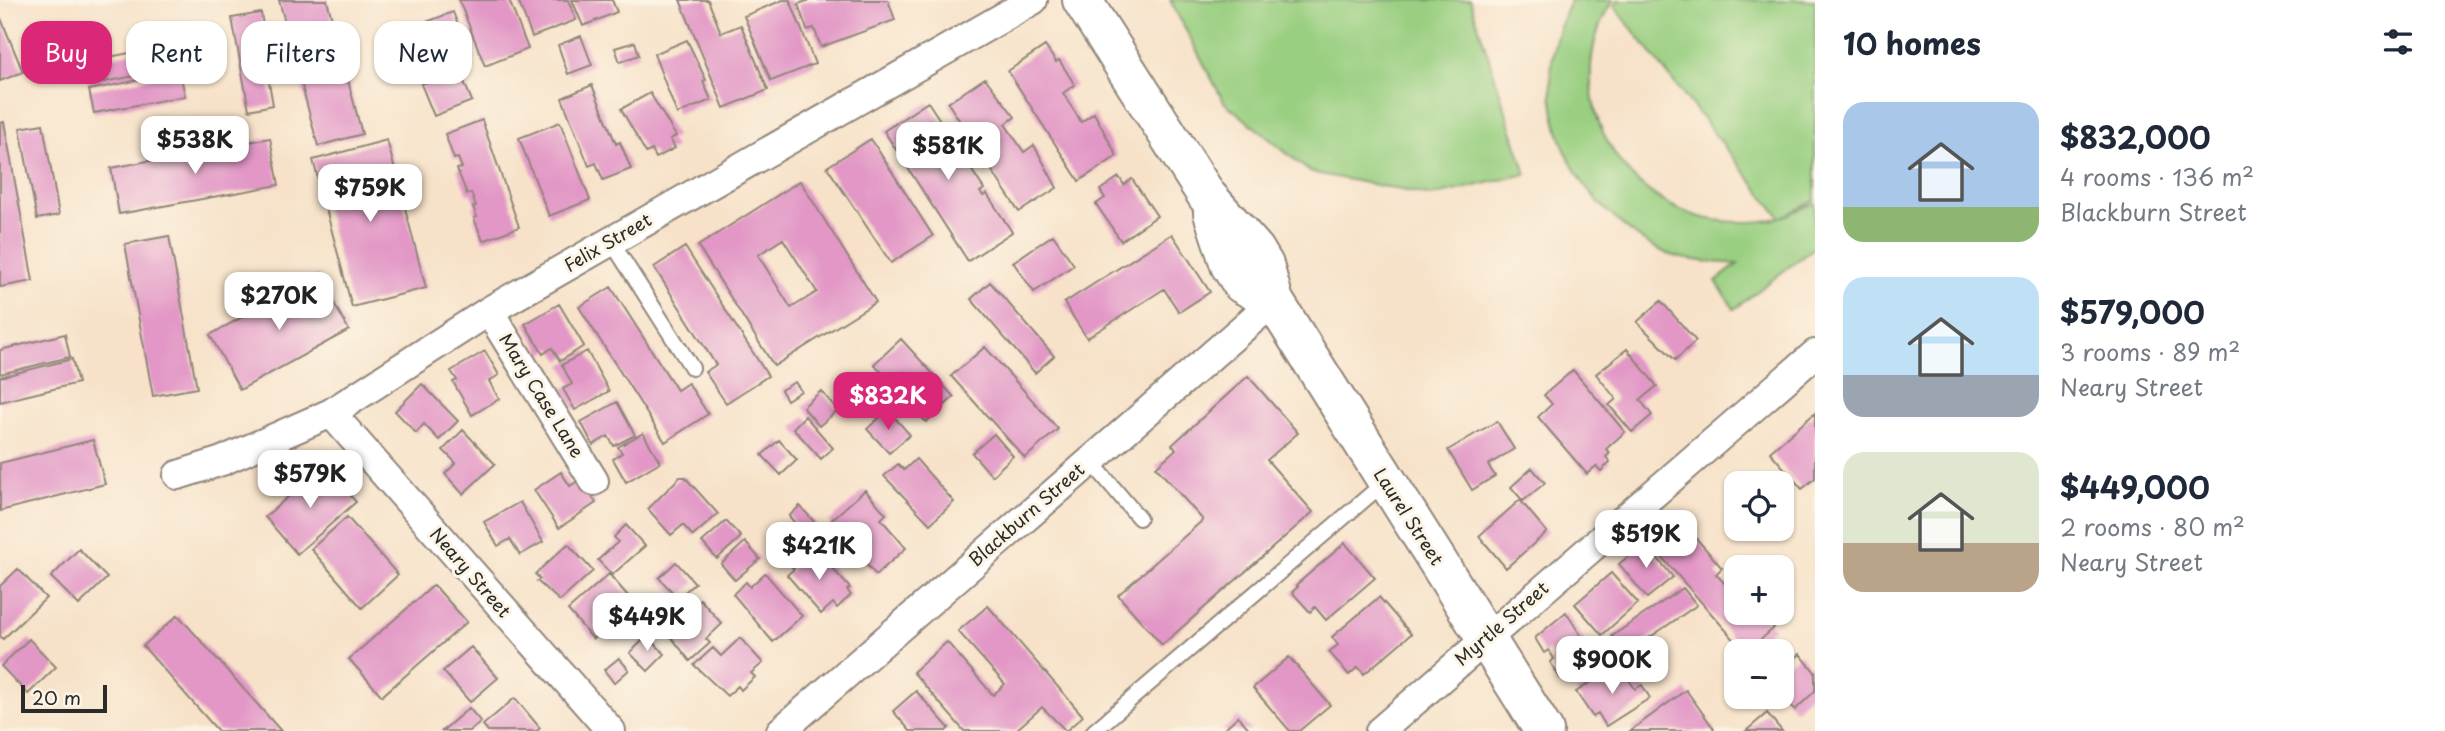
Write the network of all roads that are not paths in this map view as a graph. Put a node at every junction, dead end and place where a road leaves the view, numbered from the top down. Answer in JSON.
{"nodes":[{"id":1,"x":1033,"y":0,"type":"edge"},
{"id":2,"x":1082,"y":0,"type":"edge"},
{"id":3,"x":611,"y":241,"type":"junction"},
{"id":4,"x":1274,"y":301,"type":"junction"},
{"id":5,"x":489,"y":311,"type":"junction"},
{"id":6,"x":1815,"y":354,"type":"edge"},
{"id":7,"x":692,"y":368,"type":"dead end"},
{"id":8,"x":331,"y":413,"type":"junction"},
{"id":9,"x":1090,"y":460,"type":"junction"},
{"id":10,"x":178,"y":475,"type":"dead end"},
{"id":11,"x":594,"y":481,"type":"dead end"},
{"id":12,"x":1385,"y":482,"type":"junction"},
{"id":13,"x":1139,"y":518,"type":"dead end"},
{"id":14,"x":1486,"y":638,"type":"junction"},
{"id":15,"x":611,"y":731,"type":"edge"},
{"id":16,"x":780,"y":731,"type":"edge"},
{"id":17,"x":1094,"y":731,"type":"edge"},
{"id":18,"x":1380,"y":731,"type":"edge"},
{"id":19,"x":1544,"y":731,"type":"edge"}],
"edges":[{"from":1,"to":3,"type":"street","name":"Felix Street"},
{"from":2,"to":4,"type":"main road","name":"Laurel Street"},
{"from":3,"to":5,"type":"street","name":"Felix Street"},
{"from":3,"to":7,"type":"lane"},
{"from":4,"to":9,"type":"street","name":"Blackburn Street"},
{"from":4,"to":12,"type":"main road","name":"Laurel Street"},
{"from":5,"to":8,"type":"street","name":"Felix Street"},
{"from":5,"to":11,"type":"street","name":"Mary Case Lane"},
{"from":6,"to":14,"type":"street","name":"Myrtle Street"},
{"from":8,"to":10,"type":"street","name":"Felix Street"},
{"from":8,"to":15,"type":"street","name":"Neary Street"},
{"from":9,"to":13,"type":"lane"},
{"from":9,"to":16,"type":"street","name":"Blackburn Street"},
{"from":12,"to":14,"type":"main road","name":"Laurel Street"},
{"from":12,"to":17,"type":"lane"},
{"from":14,"to":18,"type":"street","name":"Myrtle Street"},
{"from":14,"to":19,"type":"main road","name":"Laurel Street"}]}
